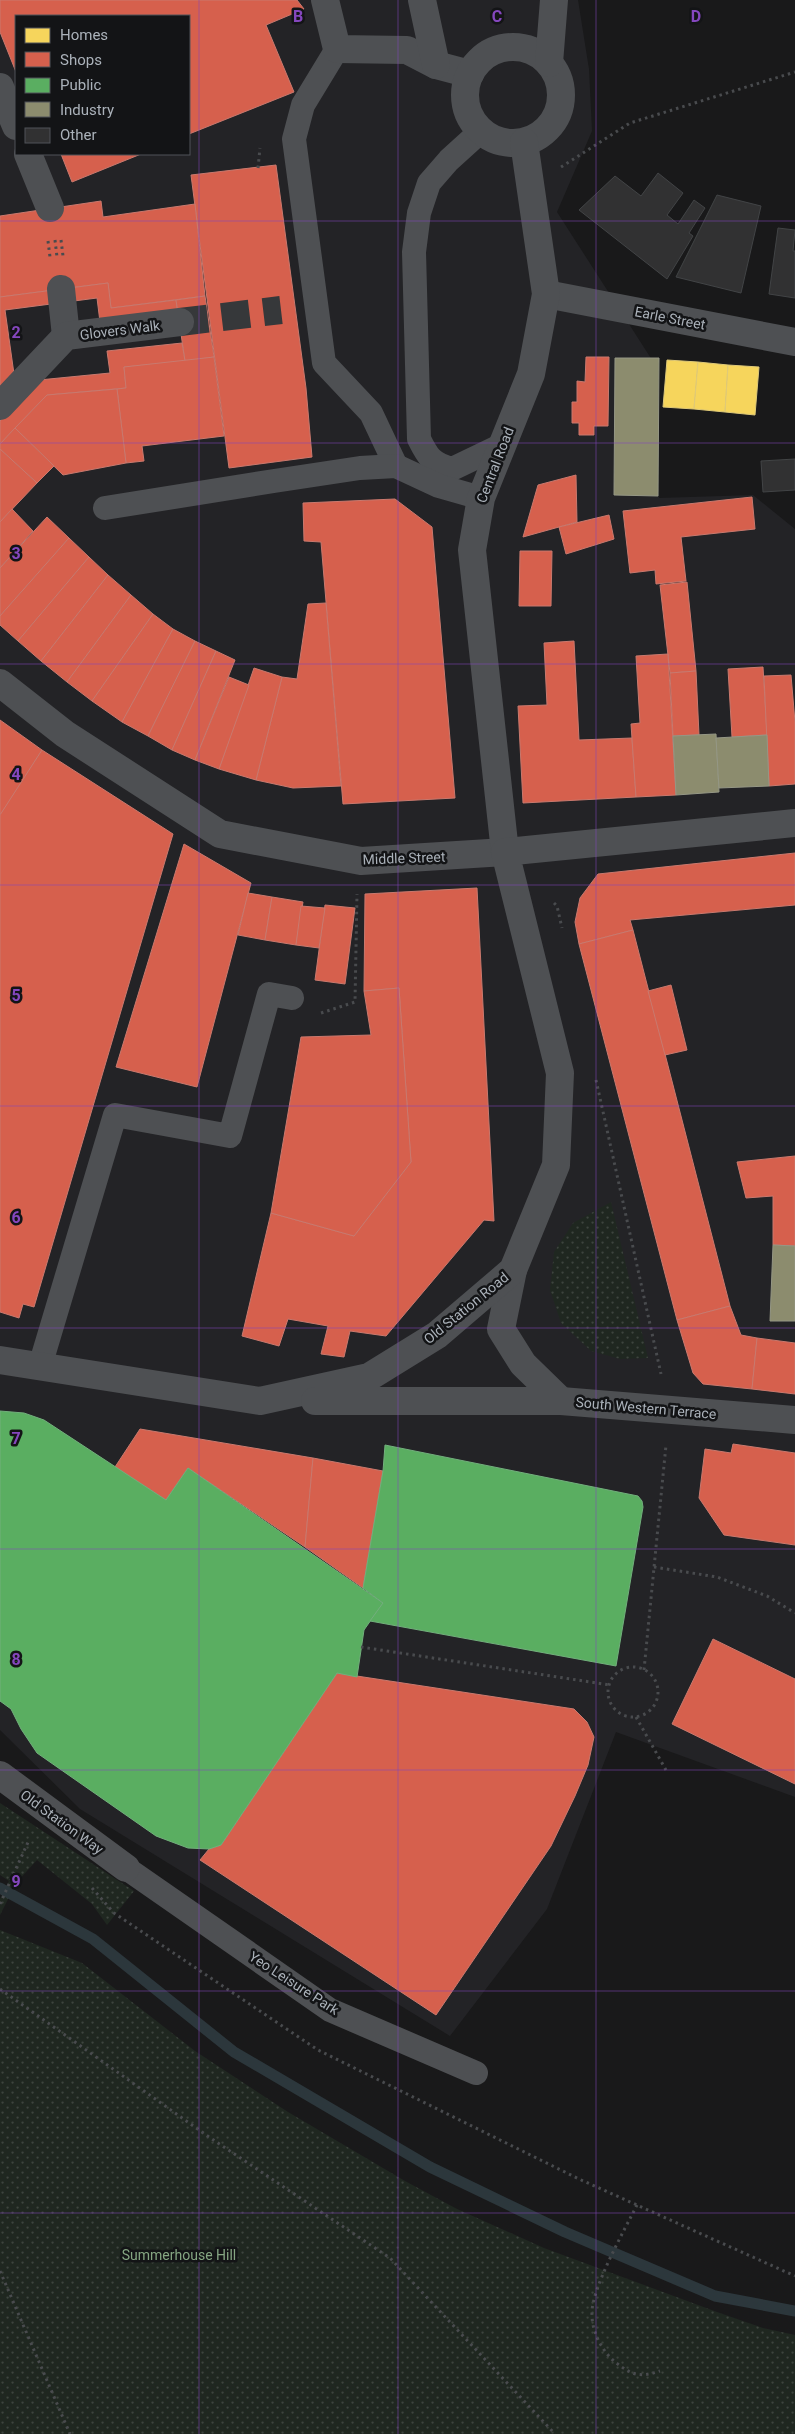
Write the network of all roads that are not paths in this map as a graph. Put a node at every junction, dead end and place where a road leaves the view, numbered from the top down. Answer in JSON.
{"nodes":[{"id":1,"x":325,"y":0,"type":"edge"},
{"id":2,"x":422,"y":0,"type":"edge"},
{"id":3,"x":554,"y":0,"type":"edge"},
{"id":4,"x":337,"y":49,"type":"junction"},
{"id":5,"x":549,"y":64,"type":"junction"},
{"id":6,"x":436,"y":65,"type":"junction"},
{"id":7,"x":470,"y":74,"type":"junction"},
{"id":8,"x":0,"y":87,"type":"edge"},
{"id":9,"x":15,"y":124,"type":"edge"},
{"id":10,"x":481,"y":131,"type":"junction"},
{"id":11,"x":524,"y":142,"type":"junction"},
{"id":12,"x":28,"y":155,"type":"edge"},
{"id":13,"x":50,"y":208,"type":"road end"},
{"id":14,"x":61,"y":289,"type":"road end"},
{"id":15,"x":546,"y":294,"type":"junction"},
{"id":16,"x":180,"y":322,"type":"tunnel mouth"},
{"id":17,"x":66,"y":336,"type":"junction"},
{"id":18,"x":795,"y":342,"type":"edge"},
{"id":19,"x":0,"y":406,"type":"edge"},
{"id":20,"x":502,"y":445,"type":"junction"},
{"id":21,"x":396,"y":466,"type":"junction"},
{"id":22,"x":481,"y":498,"type":"junction"},
{"id":23,"x":105,"y":508,"type":"dead end"},
{"id":24,"x":0,"y":683,"type":"edge"},
{"id":25,"x":795,"y":823,"type":"edge"},
{"id":26,"x":505,"y":852,"type":"junction"},
{"id":27,"x":292,"y":998,"type":"dead end"},
{"id":28,"x":512,"y":1270,"type":"junction"},
{"id":29,"x":0,"y":1360,"type":"edge"},
{"id":30,"x":40,"y":1366,"type":"junction"},
{"id":31,"x":260,"y":1401,"type":"junction"},
{"id":32,"x":561,"y":1401,"type":"junction"},
{"id":33,"x":795,"y":1420,"type":"edge"},
{"id":34,"x":0,"y":1775,"type":"edge"},
{"id":35,"x":126,"y":1868,"type":"joint"},
{"id":36,"x":476,"y":2073,"type":"dead end"}],
"edges":[{"from":1,"to":4,"type":"street"},
{"from":2,"to":6,"type":"street"},
{"from":3,"to":5,"type":"street"},
{"from":4,"to":6,"type":"street"},
{"from":4,"to":21,"type":"lane"},
{"from":5,"to":7,"type":"street"},
{"from":5,"to":11,"type":"street"},
{"from":6,"to":7,"type":"street"},
{"from":7,"to":10,"type":"street"},
{"from":8,"to":9,"type":"street"},
{"from":10,"to":11,"type":"street"},
{"from":10,"to":20,"type":"lane"},
{"from":11,"to":15,"type":"street","name":"Central Road"},
{"from":12,"to":13,"type":"street"},
{"from":14,"to":17,"type":"street"},
{"from":15,"to":18,"type":"street","name":"Earle Street"},
{"from":15,"to":20,"type":"street","name":"Central Road"},
{"from":16,"to":17,"type":"street","name":"Glovers Walk"},
{"from":17,"to":19,"type":"street","name":"Glovers Walk"},
{"from":20,"to":22,"type":"street","name":"Central Road"},
{"from":21,"to":22,"type":"lane"},
{"from":21,"to":23,"type":"lane"},
{"from":22,"to":26,"type":"street","name":"Central Road"},
{"from":24,"to":26,"type":"street","name":"Middle Street"},
{"from":25,"to":26,"type":"street","name":"Middle Street"},
{"from":26,"to":28,"type":"street","name":"Old Station Road"},
{"from":27,"to":30,"type":"lane"},
{"from":28,"to":31,"type":"street","name":"Old Station Road"},
{"from":28,"to":32,"type":"street","name":"South Western Terrace"},
{"from":29,"to":30,"type":"street","name":"Old Station Road"},
{"from":30,"to":31,"type":"street","name":"Old Station Road"},
{"from":31,"to":32,"type":"street"},
{"from":32,"to":33,"type":"street","name":"South Western Terrace"},
{"from":34,"to":35,"type":"street","name":"Old Station Way"},
{"from":35,"to":36,"type":"lane","name":"Yeo Leisure Park"}]}
